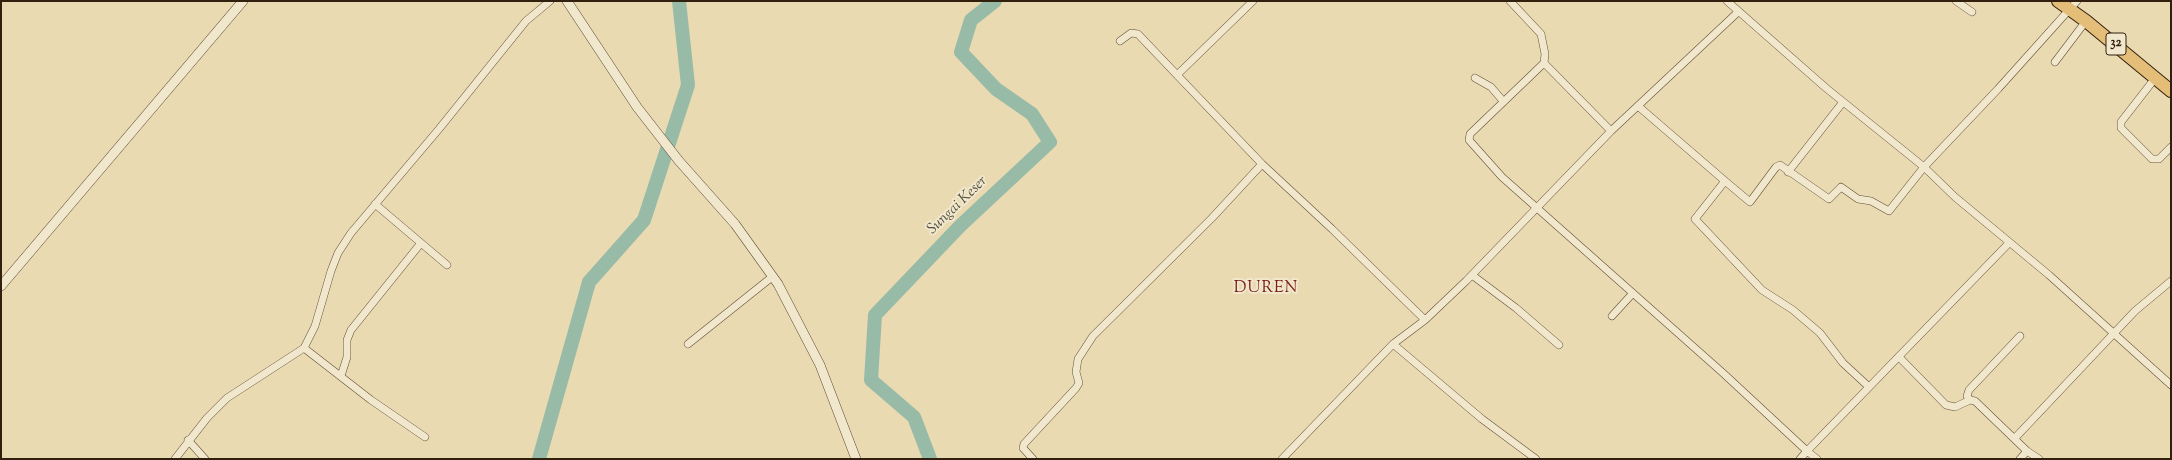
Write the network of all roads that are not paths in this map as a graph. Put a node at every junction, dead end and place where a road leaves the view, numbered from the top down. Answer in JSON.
{"nodes":[{"id":1,"x":243,"y":1,"type":"edge"},
{"id":2,"x":550,"y":1,"type":"edge"},
{"id":3,"x":567,"y":1,"type":"edge"},
{"id":4,"x":1252,"y":1,"type":"edge"},
{"id":5,"x":1510,"y":1,"type":"edge"},
{"id":6,"x":1727,"y":1,"type":"edge"},
{"id":7,"x":1956,"y":1,"type":"edge"},
{"id":8,"x":2058,"y":1,"type":"edge"},
{"id":9,"x":2072,"y":5,"type":"edge"},
{"id":10,"x":1738,"y":12,"type":"junction"},
{"id":11,"x":1972,"y":12,"type":"dead end"},
{"id":12,"x":2086,"y":21,"type":"junction"},
{"id":13,"x":1120,"y":41,"type":"dead end"},
{"id":14,"x":1544,"y":62,"type":"junction"},
{"id":15,"x":2056,"y":62,"type":"dead end"},
{"id":16,"x":1177,"y":75,"type":"junction"},
{"id":17,"x":2156,"y":77,"type":"junction"},
{"id":18,"x":1475,"y":78,"type":"dead end"},
{"id":19,"x":2171,"y":91,"type":"edge"},
{"id":20,"x":1503,"y":101,"type":"junction"},
{"id":21,"x":1843,"y":102,"type":"junction"},
{"id":22,"x":1638,"y":106,"type":"junction"},
{"id":23,"x":1611,"y":131,"type":"junction"},
{"id":24,"x":2171,"y":147,"type":"edge"},
{"id":25,"x":1262,"y":164,"type":"junction"},
{"id":26,"x":1924,"y":167,"type":"junction"},
{"id":27,"x":1788,"y":172,"type":"junction"},
{"id":28,"x":1725,"y":181,"type":"junction"},
{"id":29,"x":375,"y":204,"type":"junction"},
{"id":30,"x":1536,"y":208,"type":"junction"},
{"id":31,"x":421,"y":243,"type":"junction"},
{"id":32,"x":2009,"y":243,"type":"junction"},
{"id":33,"x":448,"y":265,"type":"dead end"},
{"id":34,"x":1472,"y":274,"type":"junction"},
{"id":35,"x":772,"y":277,"type":"junction"},
{"id":36,"x":2171,"y":281,"type":"edge"},
{"id":37,"x":1,"y":286,"type":"edge"},
{"id":38,"x":1633,"y":293,"type":"junction"},
{"id":39,"x":1612,"y":316,"type":"dead end"},
{"id":40,"x":1425,"y":320,"type":"junction"},
{"id":41,"x":2114,"y":333,"type":"junction"},
{"id":42,"x":2020,"y":336,"type":"dead end"},
{"id":43,"x":688,"y":344,"type":"dead end"},
{"id":44,"x":1393,"y":344,"type":"junction"},
{"id":45,"x":1560,"y":346,"type":"dead end"},
{"id":46,"x":304,"y":348,"type":"junction"},
{"id":47,"x":1899,"y":358,"type":"junction"},
{"id":48,"x":341,"y":376,"type":"junction"},
{"id":49,"x":2171,"y":385,"type":"edge"},
{"id":50,"x":1869,"y":387,"type":"junction"},
{"id":51,"x":1970,"y":400,"type":"junction"},
{"id":52,"x":425,"y":437,"type":"dead end"},
{"id":53,"x":2015,"y":438,"type":"junction"},
{"id":54,"x":188,"y":440,"type":"junction"},
{"id":55,"x":1807,"y":451,"type":"junction"},
{"id":56,"x":2027,"y":451,"type":"junction"},
{"id":57,"x":175,"y":459,"type":"edge"},
{"id":58,"x":204,"y":459,"type":"edge"},
{"id":59,"x":856,"y":459,"type":"edge"},
{"id":60,"x":1033,"y":459,"type":"edge"},
{"id":61,"x":1282,"y":459,"type":"edge"},
{"id":62,"x":1536,"y":459,"type":"edge"},
{"id":63,"x":1800,"y":459,"type":"edge"},
{"id":64,"x":1817,"y":459,"type":"edge"},
{"id":65,"x":2020,"y":459,"type":"edge"},
{"id":66,"x":2039,"y":459,"type":"edge"}],
"edges":[{"from":1,"to":37,"type":"street"},
{"from":2,"to":29,"type":"street"},
{"from":3,"to":35,"type":"street"},
{"from":4,"to":16,"type":"street"},
{"from":5,"to":14,"type":"street"},
{"from":6,"to":10,"type":"street"},
{"from":7,"to":11,"type":"street"},
{"from":8,"to":9,"type":"highway","number":"32"},
{"from":9,"to":12,"type":"highway","number":"32"},
{"from":9,"to":26,"type":"street"},
{"from":10,"to":21,"type":"street"},
{"from":10,"to":22,"type":"street"},
{"from":12,"to":15,"type":"street"},
{"from":12,"to":17,"type":"highway","number":"32"},
{"from":13,"to":16,"type":"street"},
{"from":14,"to":20,"type":"street"},
{"from":14,"to":23,"type":"street"},
{"from":16,"to":25,"type":"street"},
{"from":17,"to":19,"type":"highway","number":"32"},
{"from":17,"to":24,"type":"street"},
{"from":18,"to":20,"type":"street"},
{"from":20,"to":30,"type":"street"},
{"from":21,"to":26,"type":"street"},
{"from":21,"to":27,"type":"street"},
{"from":22,"to":23,"type":"street"},
{"from":22,"to":28,"type":"street"},
{"from":23,"to":30,"type":"street"},
{"from":25,"to":40,"type":"street"},
{"from":25,"to":60,"type":"street"},
{"from":26,"to":27,"type":"street"},
{"from":26,"to":32,"type":"street"},
{"from":27,"to":28,"type":"street"},
{"from":28,"to":50,"type":"street"},
{"from":29,"to":31,"type":"street"},
{"from":29,"to":46,"type":"street"},
{"from":30,"to":34,"type":"street"},
{"from":30,"to":38,"type":"street"},
{"from":31,"to":33,"type":"street"},
{"from":31,"to":48,"type":"street"},
{"from":32,"to":41,"type":"street"},
{"from":32,"to":47,"type":"street"},
{"from":34,"to":40,"type":"street"},
{"from":34,"to":45,"type":"street"},
{"from":35,"to":43,"type":"street"},
{"from":35,"to":59,"type":"street"},
{"from":36,"to":41,"type":"street"},
{"from":38,"to":39,"type":"street"},
{"from":38,"to":55,"type":"street"},
{"from":40,"to":44,"type":"street"},
{"from":41,"to":49,"type":"street"},
{"from":41,"to":53,"type":"street"},
{"from":42,"to":51,"type":"street"},
{"from":44,"to":61,"type":"street"},
{"from":44,"to":62,"type":"street"},
{"from":46,"to":48,"type":"street"},
{"from":46,"to":54,"type":"street"},
{"from":47,"to":50,"type":"street"},
{"from":47,"to":51,"type":"street"},
{"from":48,"to":52,"type":"street"},
{"from":50,"to":55,"type":"street"},
{"from":51,"to":53,"type":"street"},
{"from":53,"to":56,"type":"street"},
{"from":54,"to":57,"type":"street"},
{"from":54,"to":58,"type":"street"},
{"from":55,"to":63,"type":"street"},
{"from":55,"to":64,"type":"street"},
{"from":56,"to":65,"type":"street"},
{"from":56,"to":66,"type":"street"}]}
